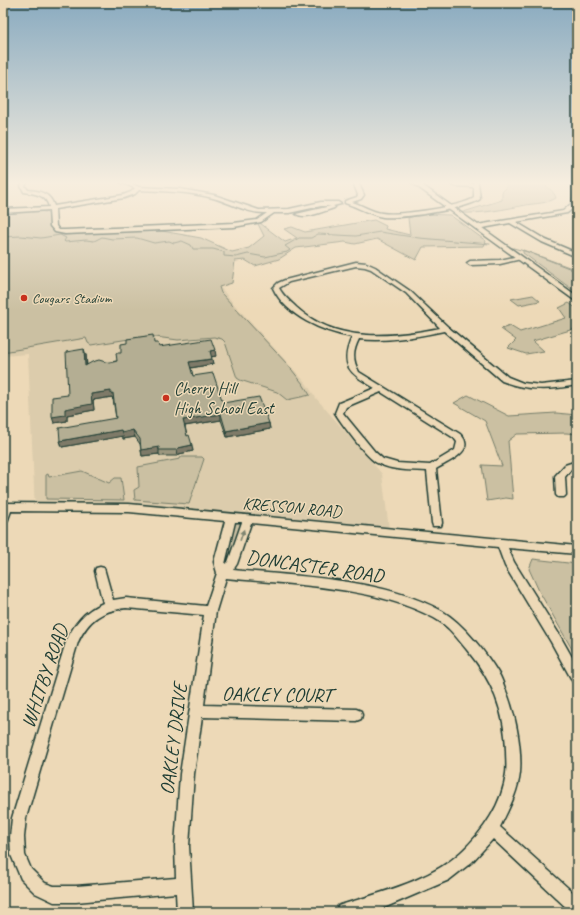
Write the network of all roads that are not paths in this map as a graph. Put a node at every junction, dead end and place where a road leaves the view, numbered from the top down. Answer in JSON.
{"nodes":[{"id":1,"x":53,"y":225,"type":"edge"},
{"id":2,"x":219,"y":225,"type":"edge"},
{"id":3,"x":474,"y":225,"type":"edge"},
{"id":4,"x":493,"y":225,"type":"edge"},
{"id":5,"x":517,"y":225,"type":"edge"},
{"id":6,"x":477,"y":227,"type":"junction"},
{"id":7,"x":577,"y":249,"type":"edge"},
{"id":8,"x":569,"y":252,"type":"junction"},
{"id":9,"x":577,"y":255,"type":"edge"},
{"id":10,"x":519,"y":258,"type":"junction"},
{"id":11,"x":470,"y":263,"type":"dead end"},
{"id":12,"x":577,"y":300,"type":"edge"},
{"id":13,"x":445,"y":329,"type":"junction"},
{"id":14,"x":356,"y":336,"type":"junction"},
{"id":15,"x":577,"y":383,"type":"edge"},
{"id":16,"x":381,"y":390,"type":"junction"},
{"id":17,"x":577,"y":464,"type":"edge"},
{"id":18,"x":431,"y":468,"type":"junction"},
{"id":19,"x":561,"y":495,"type":"dead end"},
{"id":20,"x":6,"y":507,"type":"edge"},
{"id":21,"x":231,"y":517,"type":"junction"},
{"id":22,"x":3,"y":519,"type":"edge"},
{"id":23,"x":248,"y":519,"type":"junction"},
{"id":24,"x":437,"y":523,"type":"dead end"},
{"id":25,"x":501,"y":542,"type":"junction"},
{"id":26,"x":577,"y":550,"type":"edge"},
{"id":27,"x":100,"y":572,"type":"dead end"},
{"id":28,"x":222,"y":573,"type":"junction"},
{"id":29,"x":109,"y":606,"type":"junction"},
{"id":30,"x":210,"y":611,"type":"junction"},
{"id":31,"x":577,"y":678,"type":"edge"},
{"id":32,"x":197,"y":711,"type":"junction"},
{"id":33,"x":356,"y":715,"type":"dead end"},
{"id":34,"x":492,"y":829,"type":"junction"},
{"id":35,"x":183,"y":885,"type":"junction"},
{"id":36,"x":577,"y":907,"type":"edge"},
{"id":37,"x":184,"y":912,"type":"edge"},
{"id":38,"x":344,"y":912,"type":"edge"}],
"edges":[{"from":1,"to":2,"type":"street"},
{"from":3,"to":6,"type":"main road"},
{"from":4,"to":6,"type":"street"},
{"from":5,"to":8,"type":"street"},
{"from":6,"to":10,"type":"main road"},
{"from":7,"to":8,"type":"street"},
{"from":8,"to":9,"type":"street"},
{"from":10,"to":11,"type":"street"},
{"from":10,"to":12,"type":"main road"},
{"from":13,"to":14,"type":"street"},
{"from":13,"to":14,"type":"street"},
{"from":13,"to":15,"type":"street"},
{"from":14,"to":16,"type":"street"},
{"from":16,"to":18,"type":"street"},
{"from":16,"to":18,"type":"street"},
{"from":17,"to":19,"type":"street"},
{"from":18,"to":24,"type":"street"},
{"from":20,"to":21,"type":"street","name":"KRESSON ROAD"},
{"from":20,"to":22,"type":"street"},
{"from":21,"to":23,"type":"street","name":"KRESSON ROAD"},
{"from":21,"to":28,"type":"street"},
{"from":23,"to":25,"type":"street","name":"KRESSON ROAD"},
{"from":28,"to":23,"type":"street","one_way":true},
{"from":25,"to":26,"type":"street","name":"KRESSON ROAD"},
{"from":25,"to":31,"type":"street"},
{"from":27,"to":29,"type":"street"},
{"from":28,"to":30,"type":"street","name":"OAKLEY DRIVE"},
{"from":28,"to":34,"type":"street","name":"DONCASTER ROAD"},
{"from":29,"to":30,"type":"street","name":"WHITBY ROAD"},
{"from":29,"to":35,"type":"street","name":"WHITBY ROAD"},
{"from":30,"to":32,"type":"street","name":"OAKLEY DRIVE"},
{"from":32,"to":33,"type":"street","name":"OAKLEY COURT"},
{"from":32,"to":35,"type":"street","name":"OAKLEY DRIVE"},
{"from":34,"to":36,"type":"street"},
{"from":34,"to":38,"type":"street","name":"DONCASTER ROAD"},
{"from":35,"to":37,"type":"street","name":"OAKLEY DRIVE"}]}
